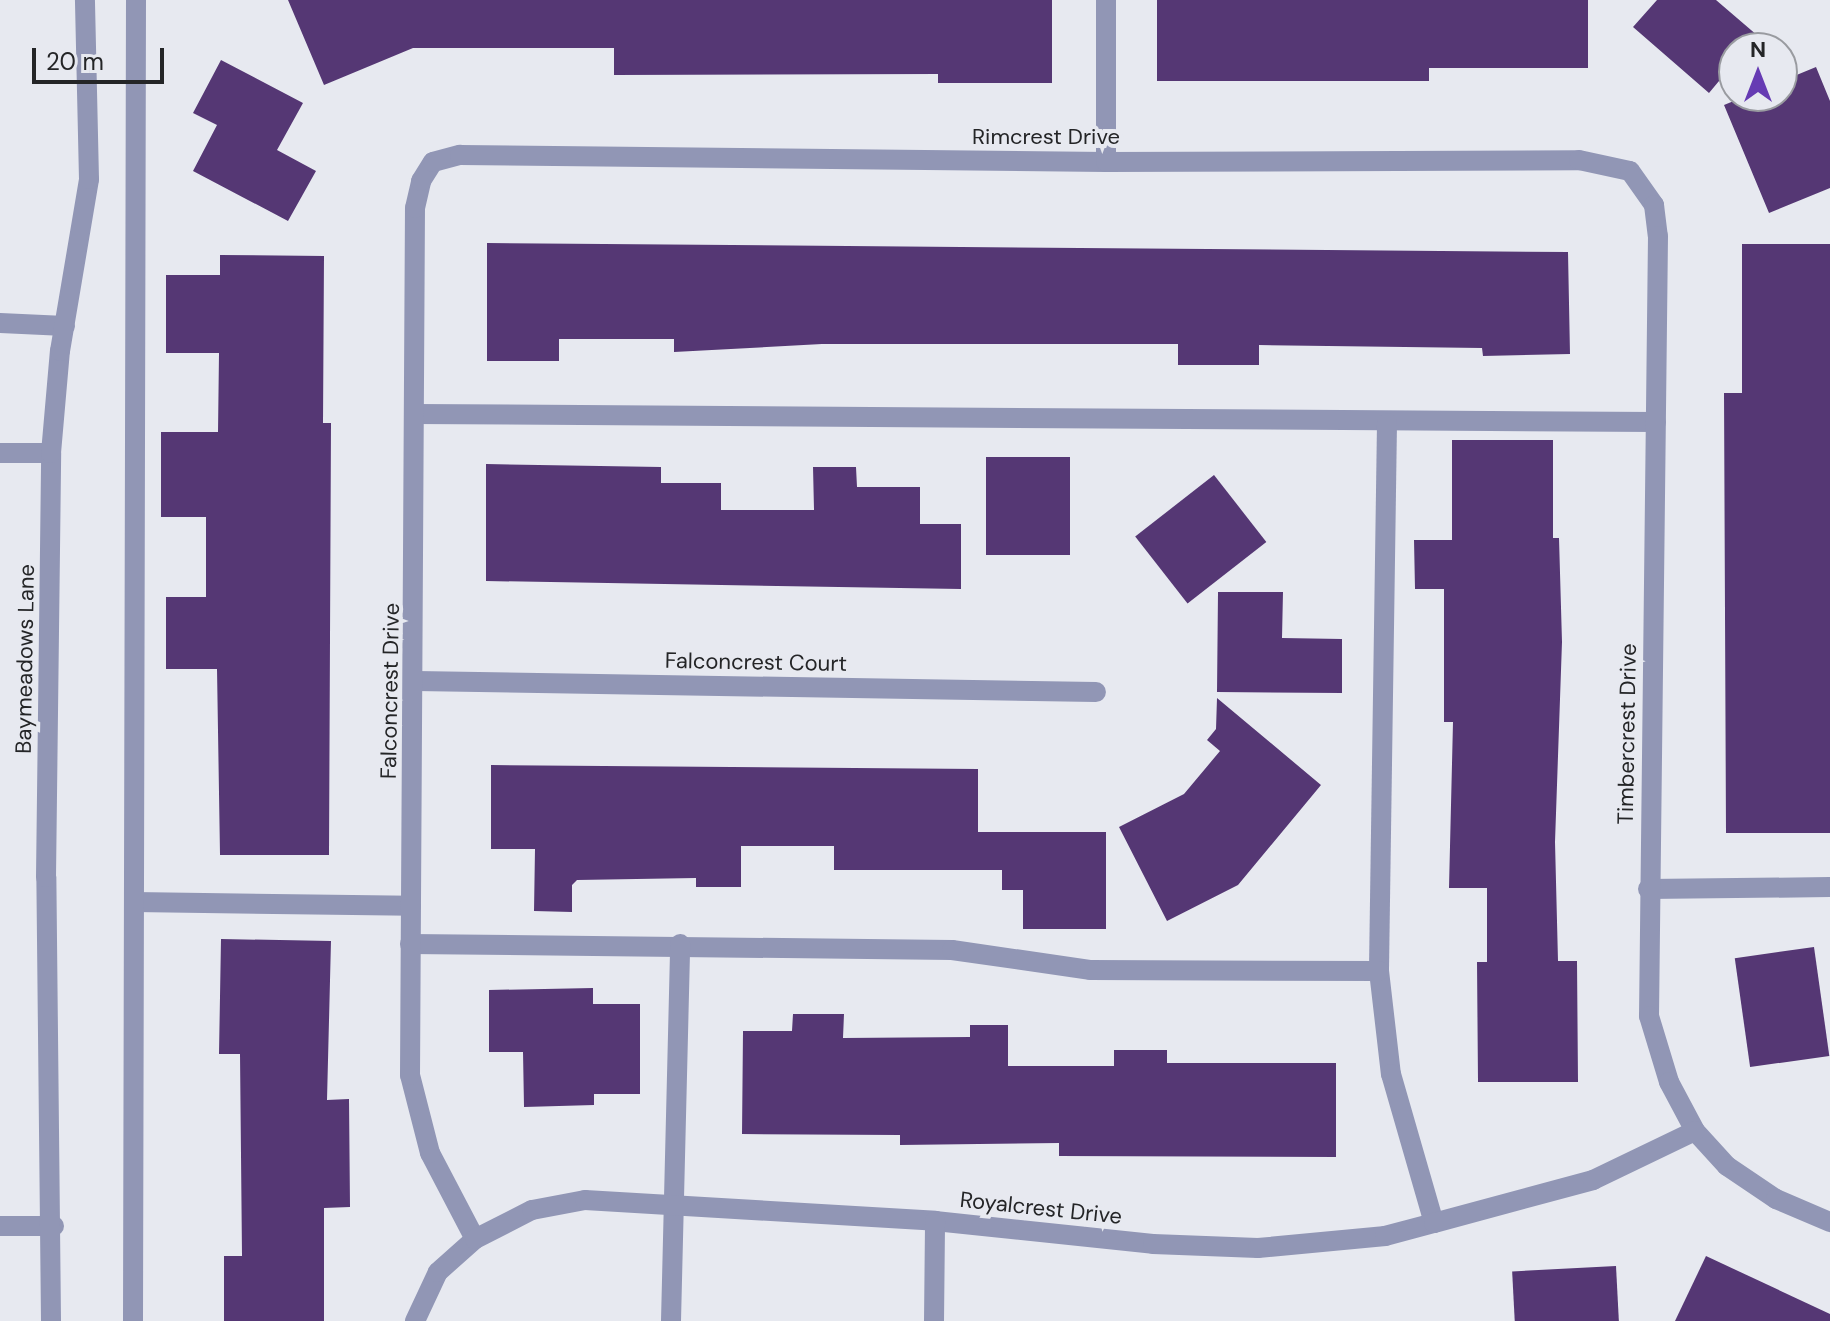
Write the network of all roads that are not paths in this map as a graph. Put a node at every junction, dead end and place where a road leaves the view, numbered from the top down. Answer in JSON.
{"nodes":[{"id":1,"x":85,"y":0,"type":"edge"},
{"id":2,"x":136,"y":0,"type":"edge"},
{"id":3,"x":1106,"y":0,"type":"edge"},
{"id":4,"x":460,"y":155,"type":"joint"},
{"id":5,"x":1106,"y":162,"type":"junction"},
{"id":6,"x":1630,"y":171,"type":"joint"},
{"id":7,"x":0,"y":323,"type":"edge"},
{"id":8,"x":65,"y":326,"type":"junction"},
{"id":9,"x":414,"y":414,"type":"junction"},
{"id":10,"x":1656,"y":422,"type":"junction"},
{"id":11,"x":1387,"y":423,"type":"junction"},
{"id":12,"x":0,"y":453,"type":"edge"},
{"id":13,"x":51,"y":453,"type":"junction"},
{"id":14,"x":416,"y":681,"type":"junction"},
{"id":15,"x":1096,"y":692,"type":"dead end"},
{"id":16,"x":1830,"y":887,"type":"edge"},
{"id":17,"x":1648,"y":889,"type":"junction"},
{"id":18,"x":134,"y":902,"type":"junction"},
{"id":19,"x":411,"y":906,"type":"junction"},
{"id":20,"x":410,"y":944,"type":"junction"},
{"id":21,"x":680,"y":944,"type":"junction"},
{"id":22,"x":1379,"y":971,"type":"junction"},
{"id":23,"x":1695,"y":1131,"type":"junction"},
{"id":24,"x":672,"y":1204,"type":"junction"},
{"id":25,"x":935,"y":1221,"type":"junction"},
{"id":26,"x":1830,"y":1222,"type":"edge"},
{"id":27,"x":1434,"y":1223,"type":"junction"},
{"id":28,"x":0,"y":1226,"type":"edge"},
{"id":29,"x":54,"y":1226,"type":"junction"},
{"id":30,"x":475,"y":1239,"type":"junction"},
{"id":31,"x":51,"y":1321,"type":"edge"},
{"id":32,"x":133,"y":1321,"type":"edge"},
{"id":33,"x":415,"y":1321,"type":"edge"},
{"id":34,"x":671,"y":1321,"type":"edge"},
{"id":35,"x":934,"y":1321,"type":"edge"}],
"edges":[{"from":1,"to":8,"type":"street","name":"Baymeadows Lane"},
{"from":2,"to":18,"type":"street"},
{"from":3,"to":5,"type":"street"},
{"from":4,"to":5,"type":"street","name":"Rimcrest Drive"},
{"from":4,"to":9,"type":"street","name":"Falconcrest Drive"},
{"from":5,"to":6,"type":"street","name":"Rimcrest Drive"},
{"from":6,"to":10,"type":"street","name":"Timbercrest Drive"},
{"from":7,"to":8,"type":"street"},
{"from":8,"to":13,"type":"street","name":"Baymeadows Lane"},
{"from":9,"to":11,"type":"street"},
{"from":9,"to":14,"type":"street","name":"Falconcrest Drive"},
{"from":10,"to":11,"type":"street"},
{"from":10,"to":17,"type":"street","name":"Timbercrest Drive"},
{"from":11,"to":22,"type":"street"},
{"from":12,"to":13,"type":"street"},
{"from":13,"to":29,"type":"street","name":"Baymeadows Lane"},
{"from":14,"to":15,"type":"street","name":"Falconcrest Court"},
{"from":14,"to":19,"type":"street","name":"Falconcrest Drive"},
{"from":16,"to":17,"type":"street"},
{"from":17,"to":23,"type":"street","name":"Timbercrest Drive"},
{"from":18,"to":19,"type":"street"},
{"from":18,"to":32,"type":"street"},
{"from":19,"to":20,"type":"street","name":"Falconcrest Drive"},
{"from":20,"to":21,"type":"street"},
{"from":20,"to":30,"type":"street","name":"Falconcrest Drive"},
{"from":21,"to":22,"type":"street"},
{"from":21,"to":24,"type":"street"},
{"from":22,"to":27,"type":"street"},
{"from":23,"to":26,"type":"street","name":"Timbercrest Drive"},
{"from":23,"to":27,"type":"street","name":"Royalcrest Drive"},
{"from":24,"to":25,"type":"street","name":"Royalcrest Drive"},
{"from":24,"to":30,"type":"street","name":"Royalcrest Drive"},
{"from":24,"to":34,"type":"street"},
{"from":25,"to":27,"type":"street","name":"Royalcrest Drive"},
{"from":25,"to":35,"type":"street"},
{"from":28,"to":29,"type":"street"},
{"from":29,"to":31,"type":"street","name":"Baymeadows Lane"},
{"from":30,"to":33,"type":"street","name":"Royalcrest Drive"}]}
